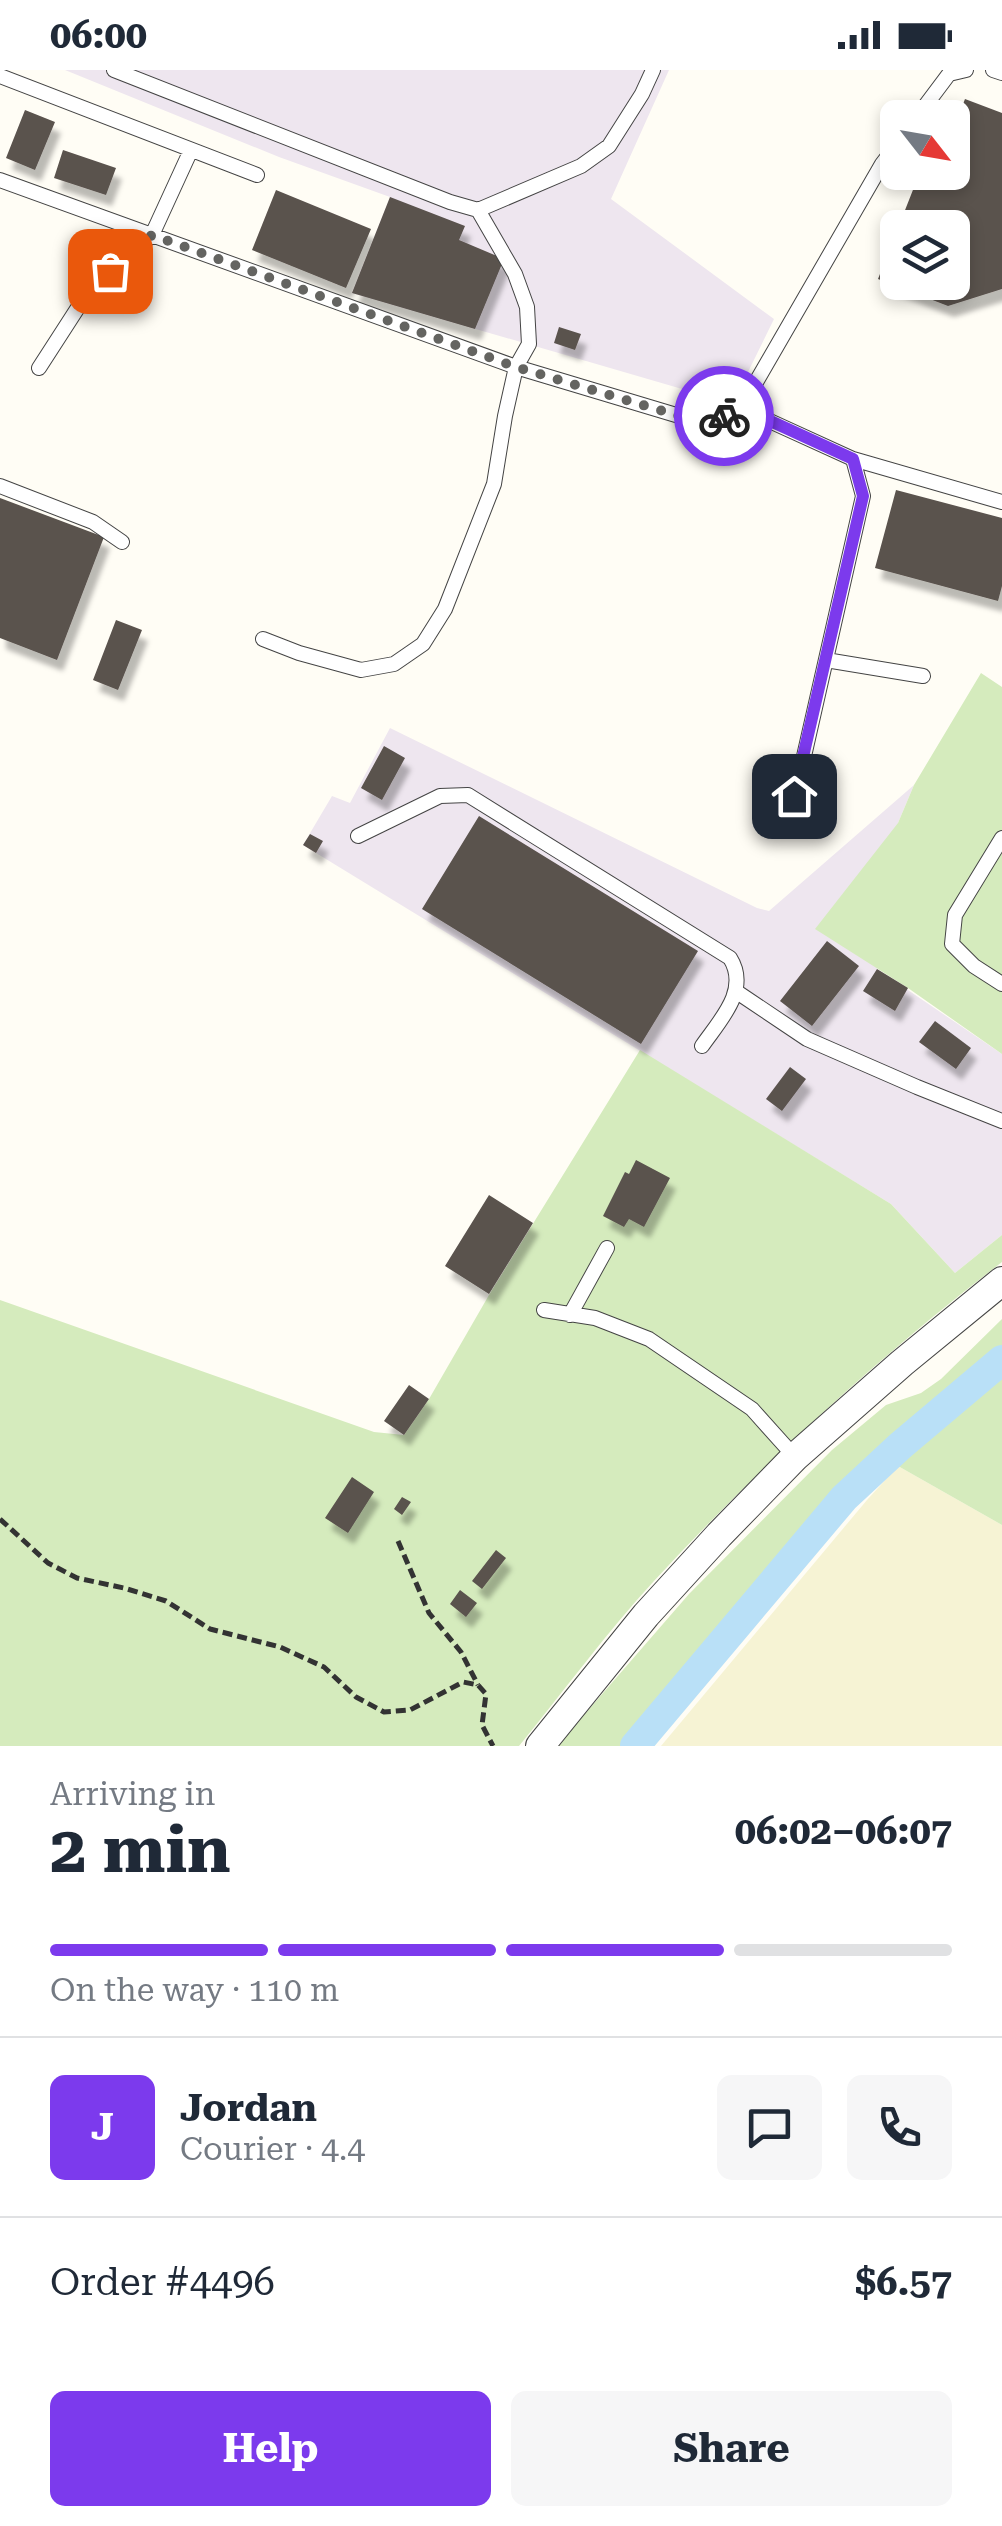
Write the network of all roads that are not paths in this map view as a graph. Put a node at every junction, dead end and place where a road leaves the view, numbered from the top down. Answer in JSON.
{"nodes":[{"id":1,"x":114,"y":70,"type":"edge"},
{"id":2,"x":653,"y":70,"type":"edge"},
{"id":3,"x":966,"y":70,"type":"edge"},
{"id":4,"x":993,"y":70,"type":"edge"},
{"id":5,"x":1002,"y":74,"type":"edge"},
{"id":6,"x":0,"y":76,"type":"edge"},
{"id":7,"x":930,"y":100,"type":"edge"},
{"id":8,"x":192,"y":150,"type":"junction"},
{"id":9,"x":880,"y":167,"type":"edge"},
{"id":10,"x":257,"y":175,"type":"dead end"},
{"id":11,"x":0,"y":180,"type":"edge"},
{"id":12,"x":478,"y":210,"type":"junction"},
{"id":13,"x":152,"y":235,"type":"junction"},
{"id":14,"x":516,"y":367,"type":"junction"},
{"id":15,"x":40,"y":368,"type":"dead end"},
{"id":16,"x":742,"y":408,"type":"junction"},
{"id":17,"x":853,"y":459,"type":"junction"},
{"id":18,"x":0,"y":486,"type":"edge"},
{"id":19,"x":1002,"y":502,"type":"edge"},
{"id":20,"x":122,"y":542,"type":"dead end"},
{"id":21,"x":263,"y":639,"type":"dead end"},
{"id":22,"x":826,"y":660,"type":"junction"},
{"id":23,"x":923,"y":676,"type":"dead end"},
{"id":24,"x":794,"y":796,"type":"dead end"},
{"id":25,"x":358,"y":836,"type":"dead end"},
{"id":26,"x":1002,"y":838,"type":"edge"},
{"id":27,"x":1002,"y":984,"type":"edge"},
{"id":28,"x":737,"y":992,"type":"junction"},
{"id":29,"x":702,"y":1046,"type":"dead end"},
{"id":30,"x":1002,"y":1121,"type":"edge"},
{"id":31,"x":607,"y":1248,"type":"dead end"},
{"id":32,"x":1002,"y":1281,"type":"edge"},
{"id":33,"x":544,"y":1310,"type":"dead end"},
{"id":34,"x":570,"y":1314,"type":"junction"},
{"id":35,"x":794,"y":1456,"type":"junction"},
{"id":36,"x":540,"y":1746,"type":"edge"}],
"edges":[{"from":1,"to":12,"type":"lane"},
{"from":2,"to":12,"type":"lane"},
{"from":3,"to":7,"type":"lane"},
{"from":4,"to":5,"type":"lane"},
{"from":6,"to":8,"type":"lane"},
{"from":8,"to":10,"type":"lane"},
{"from":8,"to":13,"type":"lane"},
{"from":9,"to":16,"type":"lane"},
{"from":11,"to":13,"type":"lane"},
{"from":12,"to":14,"type":"lane"},
{"from":13,"to":14,"type":"lane"},
{"from":13,"to":15,"type":"lane"},
{"from":14,"to":16,"type":"lane"},
{"from":14,"to":21,"type":"lane"},
{"from":16,"to":17,"type":"lane"},
{"from":17,"to":19,"type":"lane"},
{"from":17,"to":22,"type":"lane"},
{"from":18,"to":20,"type":"lane"},
{"from":22,"to":23,"type":"lane"},
{"from":22,"to":24,"type":"lane"},
{"from":25,"to":28,"type":"lane"},
{"from":26,"to":27,"type":"lane"},
{"from":28,"to":29,"type":"lane"},
{"from":28,"to":30,"type":"lane"},
{"from":31,"to":34,"type":"lane"},
{"from":32,"to":35,"type":"street"},
{"from":33,"to":34,"type":"lane"},
{"from":34,"to":35,"type":"lane"},
{"from":35,"to":36,"type":"street"}]}
